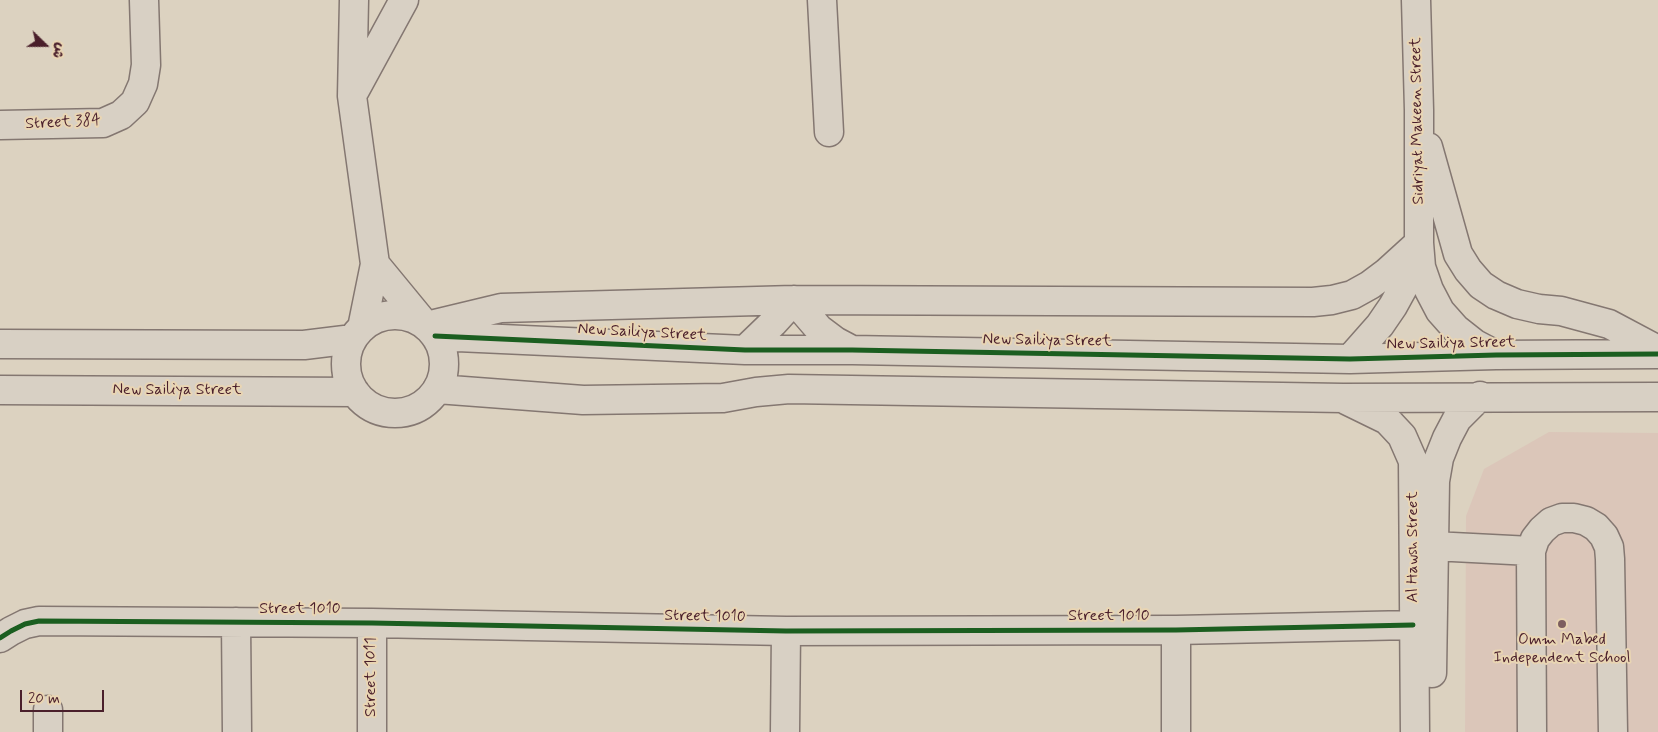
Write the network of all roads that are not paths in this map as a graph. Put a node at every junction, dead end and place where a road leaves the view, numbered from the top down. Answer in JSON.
{"nodes":[{"id":1,"x":144,"y":0,"type":"edge"},
{"id":2,"x":354,"y":0,"type":"edge"},
{"id":3,"x":404,"y":0,"type":"edge"},
{"id":4,"x":822,"y":0,"type":"edge"},
{"id":5,"x":1416,"y":0,"type":"edge"},
{"id":6,"x":352,"y":96,"type":"junction"},
{"id":7,"x":1419,"y":110,"type":"junction"},
{"id":8,"x":0,"y":125,"type":"edge"},
{"id":9,"x":829,"y":132,"type":"dead end"},
{"id":10,"x":1419,"y":243,"type":"junction"},
{"id":11,"x":375,"y":264,"type":"junction"},
{"id":12,"x":794,"y":300,"type":"junction"},
{"id":13,"x":431,"y":331,"type":"junction"},
{"id":14,"x":358,"y":333,"type":"junction"},
{"id":15,"x":0,"y":344,"type":"edge"},
{"id":16,"x":745,"y":350,"type":"junction"},
{"id":17,"x":852,"y":350,"type":"junction"},
{"id":18,"x":1658,"y":350,"type":"edge"},
{"id":19,"x":1658,"y":354,"type":"edge"},
{"id":20,"x":1496,"y":355,"type":"junction"},
{"id":21,"x":1350,"y":359,"type":"junction"},
{"id":22,"x":437,"y":389,"type":"junction"},
{"id":23,"x":0,"y":390,"type":"edge"},
{"id":24,"x":355,"y":392,"type":"junction"},
{"id":25,"x":1480,"y":396,"type":"junction"},
{"id":26,"x":1658,"y":397,"type":"edge"},
{"id":27,"x":1342,"y":398,"type":"junction"},
{"id":28,"x":1433,"y":546,"type":"junction"},
{"id":29,"x":1531,"y":551,"type":"junction"},
{"id":30,"x":236,"y":622,"type":"junction"},
{"id":31,"x":372,"y":623,"type":"junction"},
{"id":32,"x":1413,"y":625,"type":"junction"},
{"id":33,"x":1176,"y":630,"type":"junction"},
{"id":34,"x":786,"y":631,"type":"junction"},
{"id":35,"x":0,"y":638,"type":"edge"},
{"id":36,"x":238,"y":732,"type":"edge"},
{"id":37,"x":372,"y":732,"type":"edge"},
{"id":38,"x":785,"y":732,"type":"edge"},
{"id":39,"x":1176,"y":732,"type":"edge"},
{"id":40,"x":1415,"y":732,"type":"edge"},
{"id":41,"x":1432,"y":732,"type":"edge"},
{"id":42,"x":1532,"y":732,"type":"edge"},
{"id":43,"x":1613,"y":732,"type":"edge"}],
"edges":[{"from":1,"to":8,"type":"street","name":"Street 384"},
{"from":2,"to":6,"type":"street"},
{"from":3,"to":6,"type":"street"},
{"from":4,"to":9,"type":"street"},
{"from":5,"to":7,"type":"street","name":"Sidriyat Makeen Street"},
{"from":6,"to":11,"type":"street"},
{"from":7,"to":10,"type":"street","name":"Sidriyat Makeen Street"},
{"from":7,"to":18,"type":"street"},
{"from":10,"to":12,"type":"street"},
{"from":10,"to":20,"type":"street","name":"Sidriyat Makeen Street"},
{"from":10,"to":21,"type":"street","name":"Sidriyat Makeen Street"},
{"from":11,"to":13,"type":"street"},
{"from":11,"to":14,"type":"street"},
{"from":12,"to":13,"type":"street"},
{"from":12,"to":16,"type":"street"},
{"from":12,"to":17,"type":"street"},
{"from":13,"to":14,"type":"street","name":"New Sailiya Street"},
{"from":13,"to":16,"type":"street","name":"New Sailiya Street"},
{"from":13,"to":22,"type":"street"},
{"from":14,"to":15,"type":"street","name":"New Sailiya Street"},
{"from":14,"to":24,"type":"street"},
{"from":16,"to":17,"type":"street","name":"New Sailiya Street"},
{"from":17,"to":21,"type":"street","name":"New Sailiya Street"},
{"from":19,"to":20,"type":"street","name":"New Sailiya Street"},
{"from":20,"to":21,"type":"street","name":"New Sailiya Street"},
{"from":22,"to":24,"type":"street"},
{"from":22,"to":27,"type":"street"},
{"from":23,"to":24,"type":"street","name":"New Sailiya Street"},
{"from":25,"to":26,"type":"street"},
{"from":25,"to":27,"type":"street"},
{"from":25,"to":28,"type":"street","name":"Al Hawsh Street"},
{"from":27,"to":32,"type":"street","name":"Al Hawsh Street"},
{"from":28,"to":29,"type":"street"},
{"from":28,"to":41,"type":"street","name":"Al Hawsh Street"},
{"from":29,"to":42,"type":"street"},
{"from":29,"to":43,"type":"street"},
{"from":30,"to":31,"type":"street","name":"Street 1010"},
{"from":30,"to":35,"type":"street","name":"Street 1010"},
{"from":30,"to":36,"type":"street"},
{"from":31,"to":34,"type":"street","name":"Street 1010"},
{"from":31,"to":37,"type":"street","name":"Street 1011"},
{"from":32,"to":33,"type":"street","name":"Street 1010"},
{"from":32,"to":40,"type":"street","name":"Al Hawsh Street"},
{"from":33,"to":34,"type":"street","name":"Street 1010"},
{"from":33,"to":39,"type":"street"},
{"from":34,"to":38,"type":"street"}]}
